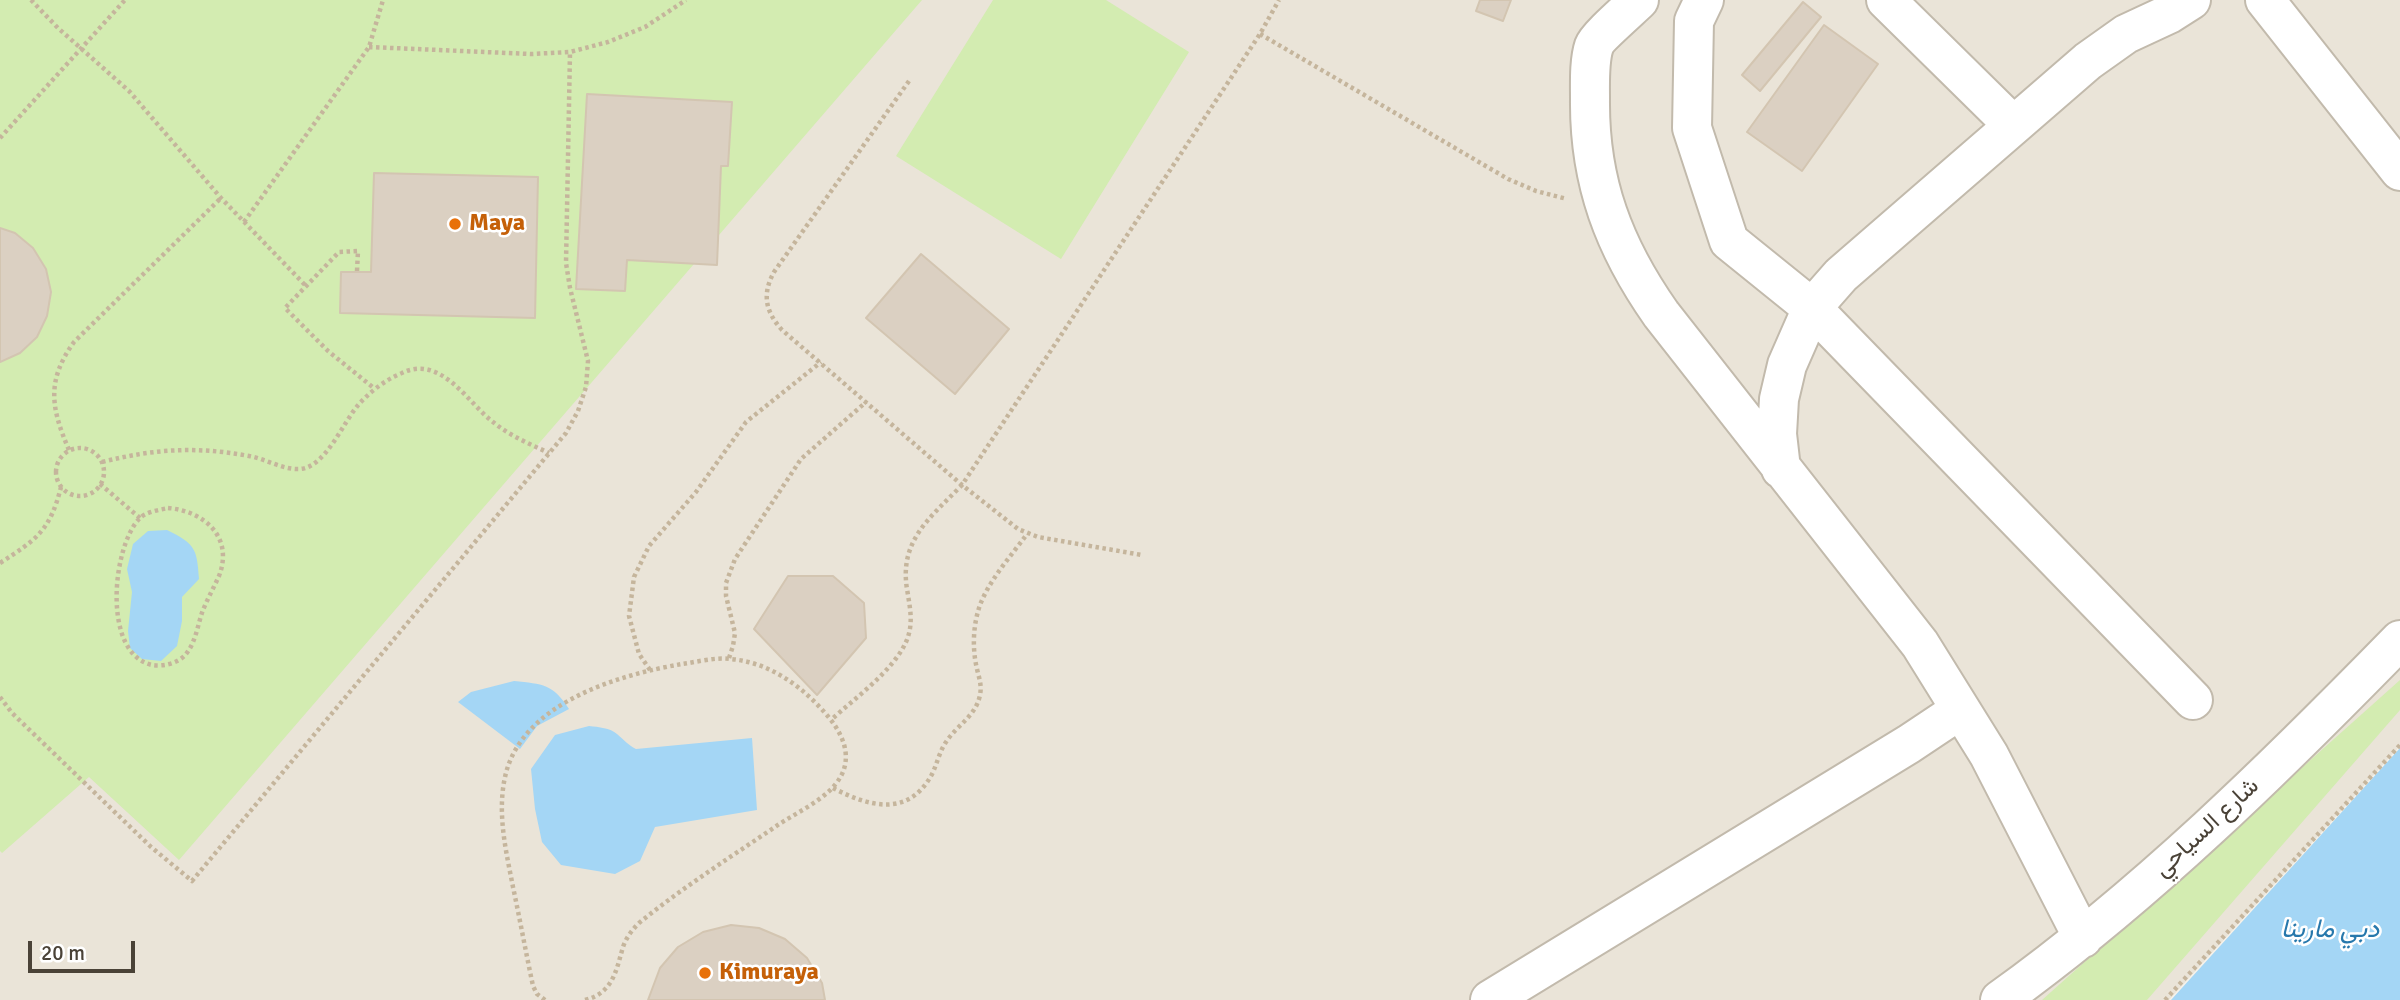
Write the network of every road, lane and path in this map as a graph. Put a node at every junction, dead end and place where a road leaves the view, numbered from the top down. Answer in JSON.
{"nodes":[{"id":1,"x":31,"y":0,"type":"edge"},
{"id":2,"x":125,"y":0,"type":"edge"},
{"id":3,"x":383,"y":0,"type":"edge"},
{"id":4,"x":686,"y":0,"type":"edge"},
{"id":5,"x":1279,"y":0,"type":"edge"},
{"id":6,"x":1639,"y":0,"type":"edge"},
{"id":7,"x":1704,"y":0,"type":"edge"},
{"id":8,"x":1886,"y":0,"type":"edge"},
{"id":9,"x":2191,"y":0,"type":"edge"},
{"id":10,"x":2265,"y":0,"type":"edge"},
{"id":11,"x":1260,"y":34,"type":"junction"},
{"id":12,"x":369,"y":47,"type":"junction"},
{"id":13,"x":82,"y":49,"type":"junction"},
{"id":14,"x":570,"y":52,"type":"junction"},
{"id":15,"x":909,"y":81,"type":"dead end"},
{"id":16,"x":2014,"y":125,"type":"junction"},
{"id":17,"x":0,"y":138,"type":"edge"},
{"id":18,"x":2400,"y":171,"type":"edge"},
{"id":19,"x":221,"y":198,"type":"junction"},
{"id":20,"x":1605,"y":209,"type":"junction"},
{"id":21,"x":244,"y":222,"type":"junction"},
{"id":22,"x":357,"y":271,"type":"dead end"},
{"id":23,"x":306,"y":286,"type":"junction"},
{"id":24,"x":1812,"y":308,"type":"junction"},
{"id":25,"x":821,"y":362,"type":"junction"},
{"id":26,"x":375,"y":389,"type":"junction"},
{"id":27,"x":866,"y":402,"type":"junction"},
{"id":28,"x":69,"y":450,"type":"junction"},
{"id":29,"x":549,"y":453,"type":"junction"},
{"id":30,"x":102,"y":462,"type":"junction"},
{"id":31,"x":1781,"y":469,"type":"junction"},
{"id":32,"x":100,"y":484,"type":"junction"},
{"id":33,"x":962,"y":485,"type":"junction"},
{"id":34,"x":61,"y":487,"type":"junction"},
{"id":35,"x":140,"y":517,"type":"junction"},
{"id":36,"x":1027,"y":534,"type":"junction"},
{"id":37,"x":1142,"y":555,"type":"dead end"},
{"id":38,"x":0,"y":563,"type":"edge"},
{"id":39,"x":2400,"y":640,"type":"edge"},
{"id":40,"x":729,"y":658,"type":"junction"},
{"id":41,"x":650,"y":670,"type":"junction"},
{"id":42,"x":0,"y":697,"type":"edge"},
{"id":43,"x":2193,"y":700,"type":"dead end"},
{"id":44,"x":1960,"y":710,"type":"junction"},
{"id":45,"x":831,"y":720,"type":"junction"},
{"id":46,"x":2400,"y":745,"type":"edge"},
{"id":47,"x":833,"y":788,"type":"junction"},
{"id":48,"x":2083,"y":938,"type":"junction"},
{"id":49,"x":545,"y":1000,"type":"edge"},
{"id":50,"x":585,"y":1000,"type":"edge"},
{"id":51,"x":1490,"y":1000,"type":"edge"},
{"id":52,"x":2000,"y":1000,"type":"edge"},
{"id":53,"x":2165,"y":1000,"type":"edge"}],
"edges":[{"from":1,"to":13,"type":"path"},
{"from":2,"to":13,"type":"path"},
{"from":3,"to":12,"type":"path"},
{"from":4,"to":14,"type":"path"},
{"from":5,"to":11,"type":"path"},
{"from":6,"to":20,"type":"street"},
{"from":7,"to":24,"type":"street"},
{"from":8,"to":16,"type":"street"},
{"from":9,"to":16,"type":"street"},
{"from":10,"to":18,"type":"street"},
{"from":11,"to":20,"type":"path"},
{"from":11,"to":33,"type":"path"},
{"from":12,"to":14,"type":"path"},
{"from":12,"to":21,"type":"path"},
{"from":13,"to":17,"type":"path"},
{"from":13,"to":19,"type":"path"},
{"from":14,"to":29,"type":"path"},
{"from":15,"to":25,"type":"path"},
{"from":16,"to":24,"type":"street"},
{"from":19,"to":21,"type":"path"},
{"from":19,"to":28,"type":"path"},
{"from":20,"to":31,"type":"street"},
{"from":21,"to":23,"type":"path"},
{"from":22,"to":23,"type":"path"},
{"from":23,"to":26,"type":"path"},
{"from":24,"to":31,"type":"street"},
{"from":24,"to":43,"type":"street"},
{"from":25,"to":27,"type":"path"},
{"from":25,"to":41,"type":"path"},
{"from":26,"to":29,"type":"path"},
{"from":26,"to":30,"type":"path"},
{"from":27,"to":33,"type":"path"},
{"from":27,"to":40,"type":"path"},
{"from":28,"to":30,"type":"path"},
{"from":28,"to":34,"type":"path"},
{"from":29,"to":42,"type":"path"},
{"from":30,"to":32,"type":"path"},
{"from":31,"to":44,"type":"street"},
{"from":32,"to":34,"type":"path"},
{"from":32,"to":35,"type":"path"},
{"from":33,"to":36,"type":"path"},
{"from":33,"to":45,"type":"path"},
{"from":34,"to":38,"type":"path"},
{"from":35,"to":35,"type":"path"},
{"from":36,"to":37,"type":"path"},
{"from":36,"to":47,"type":"path"},
{"from":39,"to":48,"type":"street","name":"شارع السياحي"},
{"from":40,"to":41,"type":"path"},
{"from":40,"to":45,"type":"path"},
{"from":41,"to":49,"type":"path"},
{"from":44,"to":48,"type":"street"},
{"from":44,"to":51,"type":"street"},
{"from":45,"to":47,"type":"path"},
{"from":46,"to":53,"type":"path"},
{"from":47,"to":50,"type":"path"},
{"from":48,"to":52,"type":"street","name":"شارع السياحي"}]}
